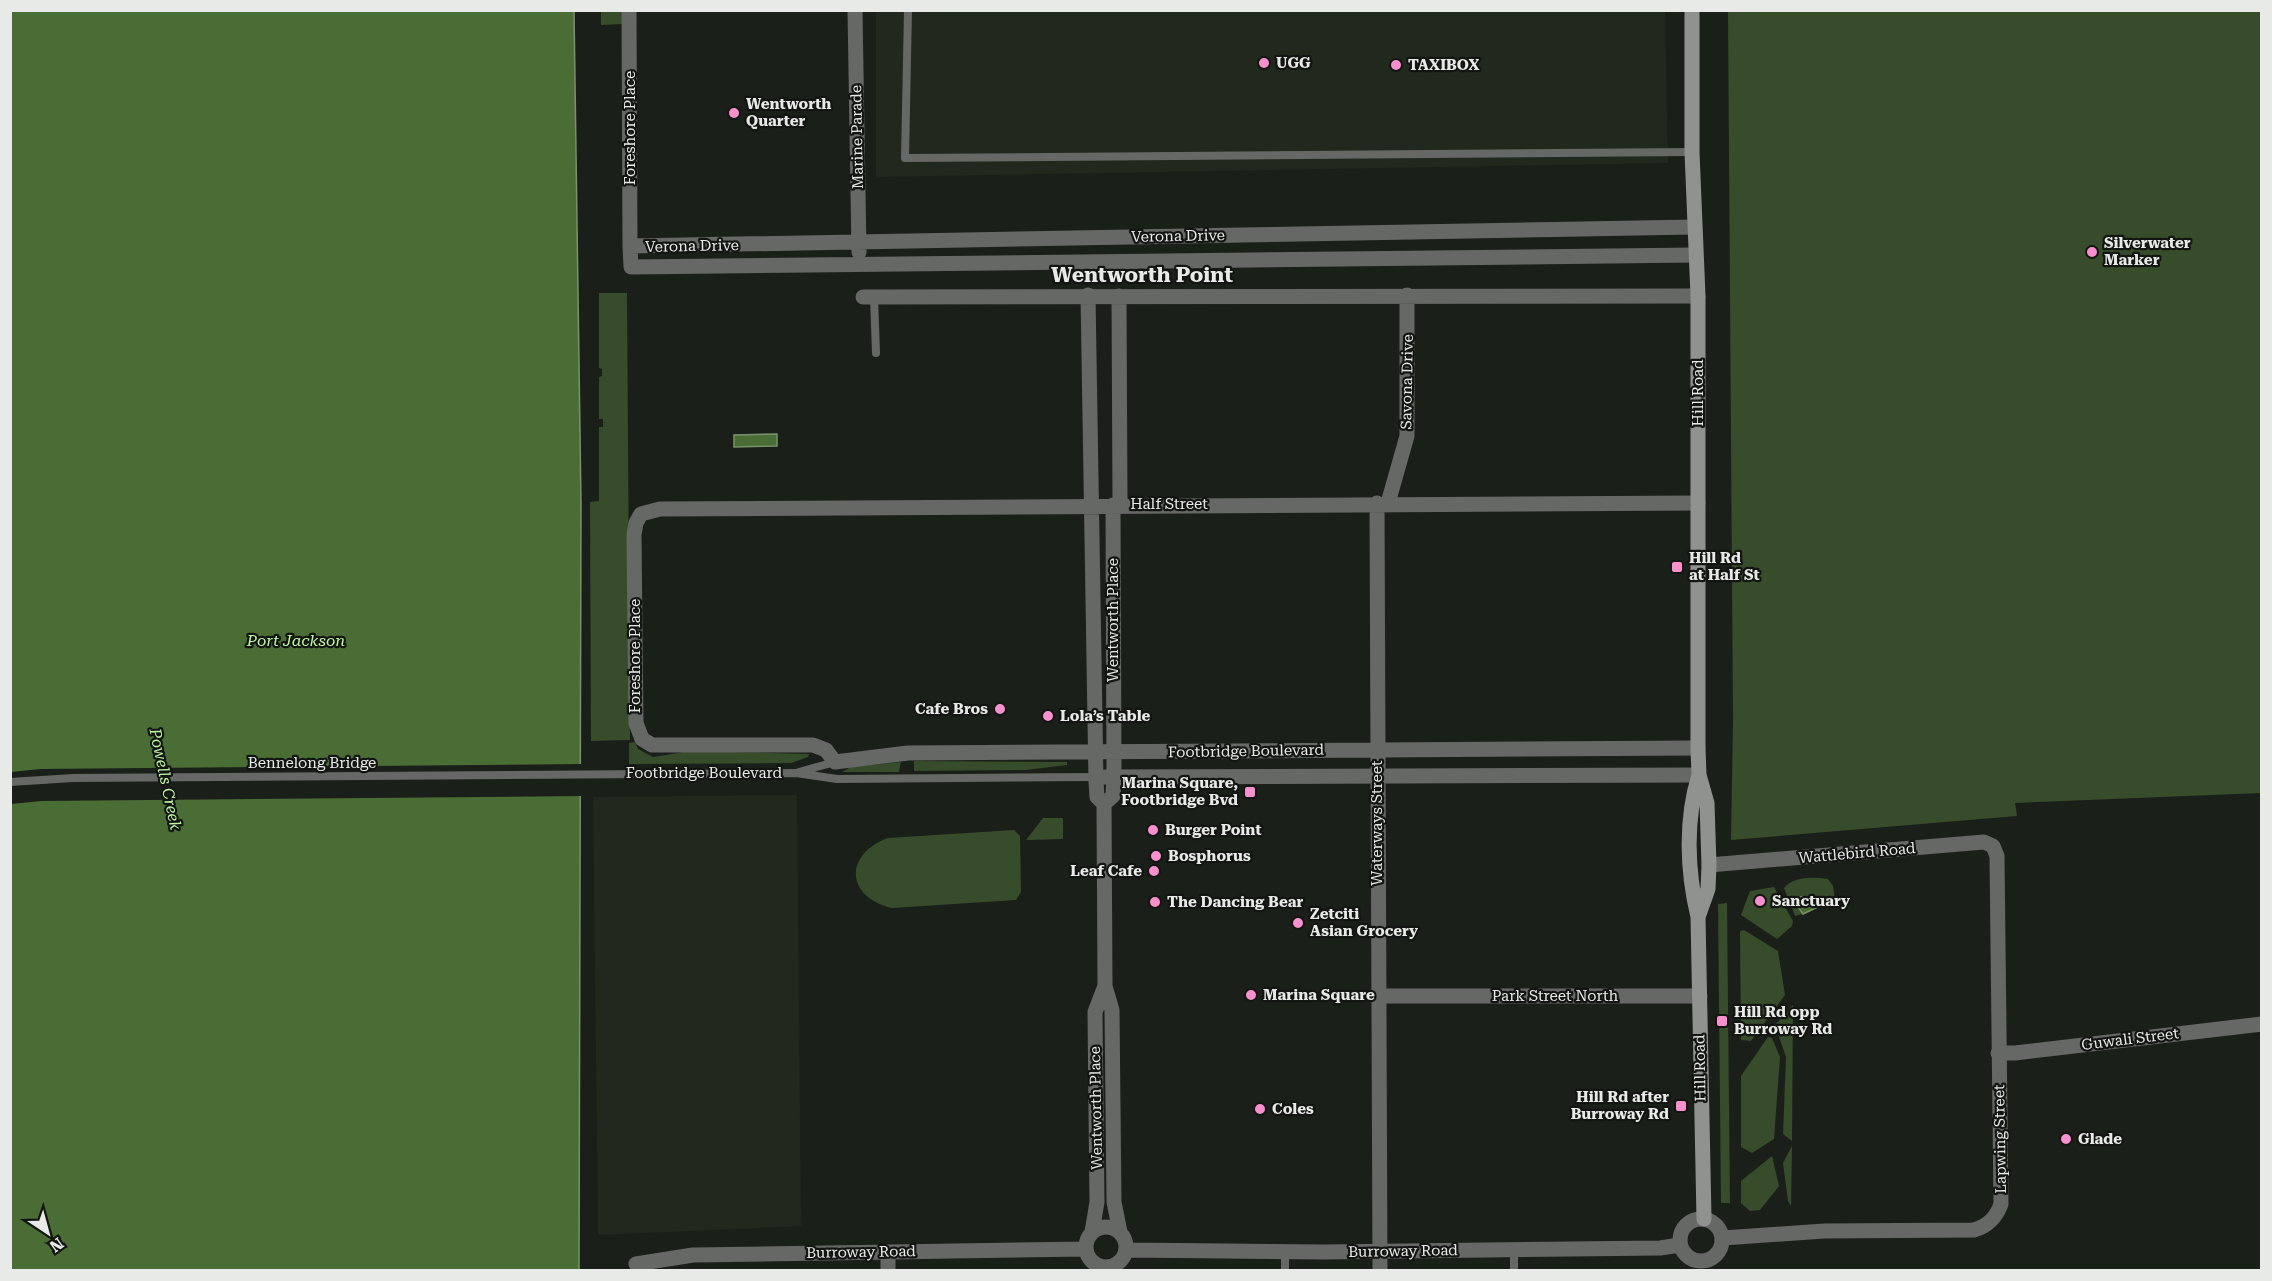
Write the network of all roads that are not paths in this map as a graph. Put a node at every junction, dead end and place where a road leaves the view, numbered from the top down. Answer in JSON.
{"nodes":[{"id":1,"x":629,"y":10,"type":"edge"},
{"id":2,"x":855,"y":10,"type":"edge"},
{"id":3,"x":908,"y":10,"type":"edge"},
{"id":4,"x":1692,"y":10,"type":"edge"},
{"id":5,"x":1692,"y":152,"type":"junction"},
{"id":6,"x":1695,"y":227,"type":"junction"},
{"id":7,"x":1406,"y":232,"type":"junction"},
{"id":8,"x":1101,"y":238,"type":"junction"},
{"id":9,"x":859,"y":244,"type":"junction"},
{"id":10,"x":630,"y":246,"type":"junction"},
{"id":11,"x":1695,"y":255,"type":"junction"},
{"id":12,"x":1406,"y":258,"type":"junction"},
{"id":13,"x":1101,"y":262,"type":"junction"},
{"id":14,"x":859,"y":264,"type":"junction"},
{"id":15,"x":1088,"y":295,"type":"junction"},
{"id":16,"x":1407,"y":295,"type":"junction"},
{"id":17,"x":1119,"y":296,"type":"junction"},
{"id":18,"x":1698,"y":296,"type":"junction"},
{"id":19,"x":869,"y":297,"type":"joint"},
{"id":20,"x":876,"y":352,"type":"dead end"},
{"id":21,"x":1382,"y":503,"type":"junction"},
{"id":22,"x":1698,"y":503,"type":"junction"},
{"id":23,"x":1092,"y":505,"type":"junction"},
{"id":24,"x":1116,"y":505,"type":"junction"},
{"id":25,"x":641,"y":514,"type":"joint"},
{"id":26,"x":1698,"y":748,"type":"junction"},
{"id":27,"x":1377,"y":750,"type":"junction"},
{"id":28,"x":1113,"y":753,"type":"junction"},
{"id":29,"x":1096,"y":754,"type":"junction"},
{"id":30,"x":835,"y":762,"type":"junction"},
{"id":31,"x":796,"y":773,"type":"junction"},
{"id":32,"x":613,"y":774,"type":"joint"},
{"id":33,"x":1377,"y":775,"type":"junction"},
{"id":34,"x":1699,"y":775,"type":"junction"},
{"id":35,"x":1096,"y":777,"type":"junction"},
{"id":36,"x":1114,"y":777,"type":"junction"},
{"id":37,"x":10,"y":782,"type":"edge"},
{"id":38,"x":1104,"y":804,"type":"junction"},
{"id":39,"x":1997,"y":856,"type":"joint"},
{"id":40,"x":1709,"y":865,"type":"junction"},
{"id":41,"x":1698,"y":917,"type":"junction"},
{"id":42,"x":1104,"y":986,"type":"junction"},
{"id":43,"x":1378,"y":996,"type":"junction"},
{"id":44,"x":1700,"y":996,"type":"junction"},
{"id":45,"x":2262,"y":1024,"type":"edge"},
{"id":46,"x":1998,"y":1053,"type":"junction"},
{"id":47,"x":1704,"y":1219,"type":"junction"},
{"id":48,"x":1092,"y":1232,"type":"junction"},
{"id":49,"x":1120,"y":1232,"type":"junction"},
{"id":50,"x":1723,"y":1238,"type":"junction"},
{"id":51,"x":1680,"y":1245,"type":"junction"},
{"id":52,"x":1086,"y":1250,"type":"junction"},
{"id":53,"x":1126,"y":1250,"type":"junction"},
{"id":54,"x":1379,"y":1250,"type":"junction"},
{"id":55,"x":1514,"y":1250,"type":"junction"},
{"id":56,"x":1285,"y":1251,"type":"junction"},
{"id":57,"x":888,"y":1252,"type":"junction"},
{"id":58,"x":636,"y":1264,"type":"dead end"},
{"id":59,"x":1702,"y":1266,"type":"edge"},
{"id":60,"x":888,"y":1270,"type":"edge"},
{"id":61,"x":1285,"y":1270,"type":"edge"},
{"id":62,"x":1380,"y":1270,"type":"edge"},
{"id":63,"x":1514,"y":1270,"type":"edge"}],
"edges":[{"from":1,"to":10,"type":"street","name":"Foreshore Place"},
{"from":2,"to":9,"type":"street","name":"Marine Parade"},
{"from":3,"to":5,"type":"lane"},
{"from":4,"to":5,"type":"street","name":"Hill Road"},
{"from":5,"to":6,"type":"street","name":"Hill Road"},
{"from":6,"to":7,"type":"street","name":"Verona Drive"},
{"from":6,"to":11,"type":"street","name":"Hill Road"},
{"from":7,"to":8,"type":"street","name":"Verona Drive"},
{"from":7,"to":12,"type":"street"},
{"from":8,"to":9,"type":"street","name":"Verona Drive"},
{"from":8,"to":13,"type":"street"},
{"from":9,"to":10,"type":"street","name":"Verona Drive"},
{"from":9,"to":14,"type":"street","name":"Marine Parade"},
{"from":10,"to":14,"type":"street","name":"Verona Drive"},
{"from":11,"to":12,"type":"street","name":"Verona Drive"},
{"from":11,"to":18,"type":"street","name":"Hill Road"},
{"from":12,"to":13,"type":"street","name":"Verona Drive"},
{"from":13,"to":14,"type":"street","name":"Verona Drive"},
{"from":15,"to":17,"type":"street"},
{"from":15,"to":19,"type":"street"},
{"from":15,"to":23,"type":"street","name":"Wentworth Place"},
{"from":16,"to":17,"type":"street"},
{"from":16,"to":18,"type":"street"},
{"from":16,"to":21,"type":"street","name":"Savona Drive"},
{"from":17,"to":24,"type":"street","name":"Wentworth Place"},
{"from":18,"to":22,"type":"street","name":"Hill Road"},
{"from":19,"to":20,"type":"lane"},
{"from":21,"to":22,"type":"street","name":"Half Street"},
{"from":21,"to":24,"type":"street","name":"Half Street"},
{"from":21,"to":27,"type":"street","name":"Waterways Street"},
{"from":22,"to":26,"type":"street","name":"Hill Road"},
{"from":23,"to":24,"type":"street","name":"Half Street"},
{"from":23,"to":25,"type":"street","name":"Half Street"},
{"from":23,"to":29,"type":"street","name":"Wentworth Place"},
{"from":24,"to":28,"type":"street","name":"Wentworth Place"},
{"from":25,"to":30,"type":"street","name":"Foreshore Place"},
{"from":26,"to":27,"type":"street","name":"Footbridge Boulevard"},
{"from":26,"to":34,"type":"street","name":"Hill Road"},
{"from":27,"to":28,"type":"street","name":"Footbridge Boulevard"},
{"from":27,"to":33,"type":"street","name":"Waterways Street"},
{"from":28,"to":29,"type":"street","name":"Footbridge Boulevard"},
{"from":28,"to":36,"type":"street","name":"Wentworth Place"},
{"from":29,"to":30,"type":"street","name":"Footbridge Boulevard"},
{"from":29,"to":35,"type":"street","name":"Wentworth Place"},
{"from":30,"to":31,"type":"lane","name":"Footbridge Boulevard"},
{"from":31,"to":32,"type":"lane","name":"Footbridge Boulevard"},
{"from":31,"to":35,"type":"lane","name":"Footbridge Boulevard"},
{"from":32,"to":37,"type":"lane","name":"Bennelong Bridge"},
{"from":33,"to":34,"type":"street","name":"Footbridge Boulevard"},
{"from":33,"to":36,"type":"street","name":"Footbridge Boulevard"},
{"from":33,"to":43,"type":"street","name":"Waterways Street"},
{"from":34,"to":40,"type":"street","name":"Hill Road"},
{"from":34,"to":41,"type":"street","name":"Hill Road"},
{"from":35,"to":36,"type":"street","name":"Footbridge Boulevard"},
{"from":35,"to":38,"type":"street","name":"Wentworth Place"},
{"from":36,"to":38,"type":"street","name":"Wentworth Place"},
{"from":38,"to":42,"type":"street","name":"Wentworth Place"},
{"from":39,"to":40,"type":"street","name":"Wattlebird Road"},
{"from":39,"to":46,"type":"street","name":"Lapwing Street"},
{"from":40,"to":41,"type":"street","name":"Hill Road"},
{"from":41,"to":44,"type":"street","name":"Hill Road"},
{"from":42,"to":48,"type":"street","name":"Wentworth Place"},
{"from":42,"to":49,"type":"street","name":"Wentworth Place"},
{"from":43,"to":44,"type":"street","name":"Park Street North"},
{"from":43,"to":54,"type":"street","name":"Waterways Street"},
{"from":44,"to":47,"type":"street","name":"Hill Road"},
{"from":45,"to":46,"type":"street","name":"Guwali Street"},
{"from":46,"to":50,"type":"street","name":"Lapwing Street"},
{"from":47,"to":50,"type":"street"},
{"from":47,"to":51,"type":"street"},
{"from":48,"to":49,"type":"street"},
{"from":48,"to":52,"type":"street"},
{"from":49,"to":53,"type":"street"},
{"from":50,"to":59,"type":"street"},
{"from":51,"to":55,"type":"street","name":"Burroway Road"},
{"from":51,"to":59,"type":"street"},
{"from":52,"to":53,"type":"street"},
{"from":52,"to":57,"type":"street","name":"Burroway Road"},
{"from":53,"to":56,"type":"street","name":"Burroway Road"},
{"from":54,"to":55,"type":"street","name":"Burroway Road"},
{"from":54,"to":56,"type":"street","name":"Burroway Road"},
{"from":54,"to":62,"type":"street","name":"Waterways Street"},
{"from":55,"to":63,"type":"lane"},
{"from":56,"to":61,"type":"lane"},
{"from":57,"to":58,"type":"street","name":"Burroway Road"},
{"from":57,"to":60,"type":"street"}]}
